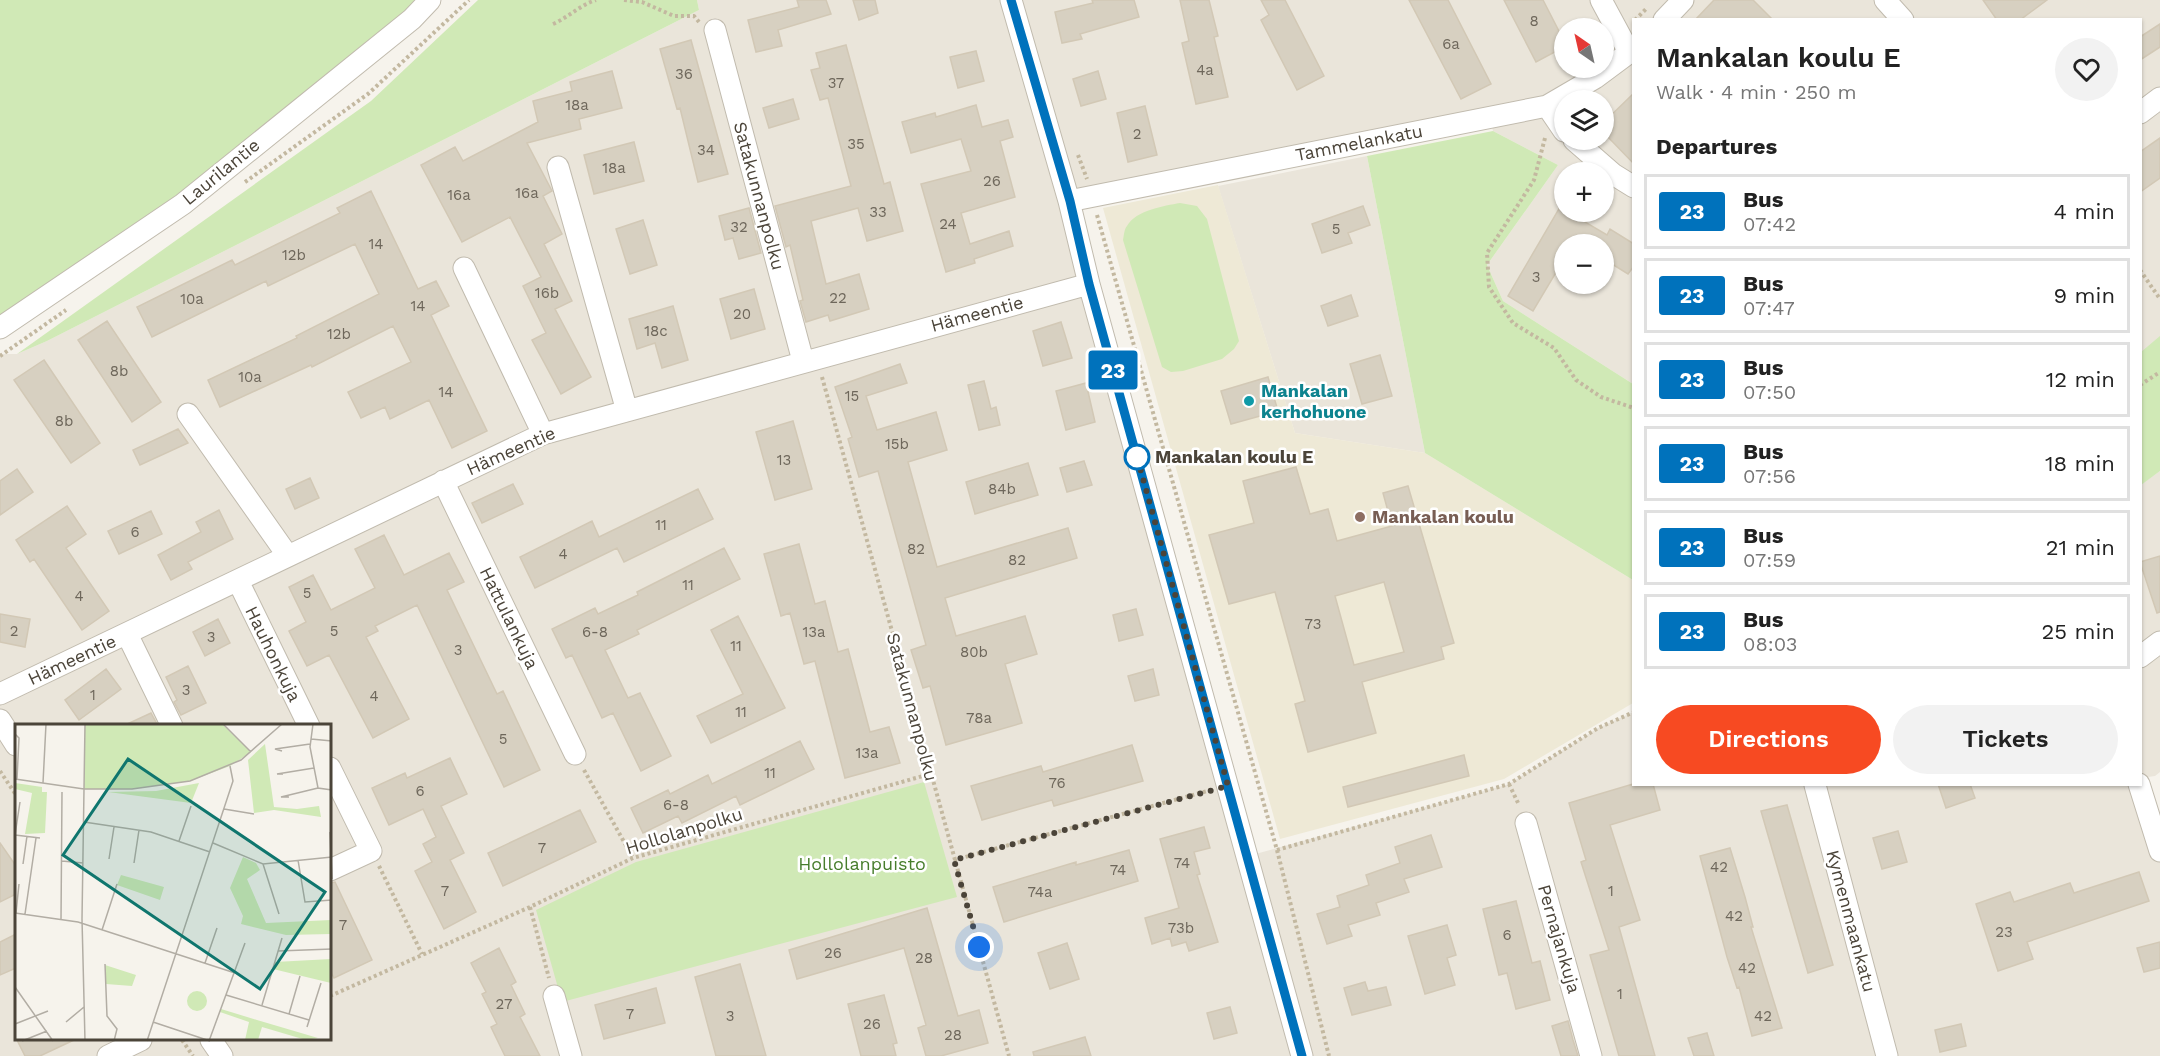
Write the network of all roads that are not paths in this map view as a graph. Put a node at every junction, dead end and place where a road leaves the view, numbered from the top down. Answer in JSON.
{"nodes":[{"id":1,"x":430,"y":0,"type":"edge"},
{"id":2,"x":1011,"y":0,"type":"edge"},
{"id":3,"x":1601,"y":0,"type":"edge"},
{"id":4,"x":1683,"y":0,"type":"edge"},
{"id":5,"x":1886,"y":0,"type":"edge"},
{"id":6,"x":1666,"y":18,"type":"edge"},
{"id":7,"x":1901,"y":18,"type":"edge"},
{"id":8,"x":715,"y":30,"type":"road end"},
{"id":9,"x":1631,"y":51,"type":"edge"},
{"id":10,"x":2160,"y":98,"type":"edge"},
{"id":11,"x":1549,"y":109,"type":"junction"},
{"id":12,"x":2142,"y":112,"type":"edge"},
{"id":13,"x":1554,"y":116,"type":"edge"},
{"id":14,"x":1585,"y":150,"type":"edge"},
{"id":15,"x":558,"y":167,"type":"dead end"},
{"id":16,"x":1632,"y":185,"type":"edge"},
{"id":17,"x":1070,"y":201,"type":"junction"},
{"id":18,"x":464,"y":268,"type":"dead end"},
{"id":19,"x":1089,"y":284,"type":"junction"},
{"id":20,"x":0,"y":328,"type":"edge"},
{"id":21,"x":810,"y":359,"type":"junction"},
{"id":22,"x":627,"y":411,"type":"junction"},
{"id":23,"x":188,"y":414,"type":"dead end"},
{"id":24,"x":543,"y":434,"type":"junction"},
{"id":25,"x":443,"y":482,"type":"junction"},
{"id":26,"x":288,"y":556,"type":"junction"},
{"id":27,"x":237,"y":581,"type":"junction"},
{"id":28,"x":128,"y":634,"type":"junction"},
{"id":29,"x":2160,"y":642,"type":"edge"},
{"id":30,"x":2142,"y":656,"type":"edge"},
{"id":31,"x":0,"y":694,"type":"edge"},
{"id":32,"x":0,"y":720,"type":"edge"},
{"id":33,"x":171,"y":724,"type":"edge"},
{"id":34,"x":308,"y":724,"type":"edge"},
{"id":35,"x":15,"y":743,"type":"edge"},
{"id":36,"x":575,"y":754,"type":"road end"},
{"id":37,"x":332,"y":772,"type":"edge"},
{"id":38,"x":1815,"y":786,"type":"edge"},
{"id":39,"x":2140,"y":786,"type":"edge"},
{"id":40,"x":1526,"y":823,"type":"dead end"},
{"id":41,"x":2160,"y":851,"type":"edge"},
{"id":42,"x":332,"y":869,"type":"edge"},
{"id":43,"x":554,"y":996,"type":"road end"},
{"id":44,"x":139,"y":1041,"type":"edge"},
{"id":45,"x":212,"y":1041,"type":"edge"},
{"id":46,"x":108,"y":1056,"type":"edge"},
{"id":47,"x":222,"y":1056,"type":"edge"},
{"id":48,"x":571,"y":1056,"type":"edge"},
{"id":49,"x":1302,"y":1056,"type":"edge"},
{"id":50,"x":1591,"y":1056,"type":"edge"},
{"id":51,"x":1887,"y":1056,"type":"edge"}],
"edges":[{"from":1,"to":20,"type":"street","name":"Laurilantie"},
{"from":2,"to":17,"type":"street"},
{"from":3,"to":9,"type":"street"},
{"from":4,"to":6,"type":"street"},
{"from":5,"to":7,"type":"street"},
{"from":8,"to":21,"type":"street","name":"Satakunnanpolku"},
{"from":9,"to":11,"type":"street","name":"Tammelankatu"},
{"from":10,"to":12,"type":"street"},
{"from":11,"to":13,"type":"street"},
{"from":11,"to":17,"type":"street","name":"Tammelankatu"},
{"from":14,"to":16,"type":"street"},
{"from":15,"to":22,"type":"street"},
{"from":17,"to":19,"type":"street"},
{"from":18,"to":24,"type":"street"},
{"from":19,"to":21,"type":"street","name":"Hämeentie"},
{"from":19,"to":49,"type":"street"},
{"from":21,"to":22,"type":"street","name":"Hämeentie"},
{"from":22,"to":24,"type":"street","name":"Hämeentie"},
{"from":23,"to":26,"type":"street"},
{"from":24,"to":25,"type":"street","name":"Hämeentie"},
{"from":25,"to":26,"type":"street","name":"Hämeentie"},
{"from":25,"to":36,"type":"street","name":"Hattulankuja"},
{"from":26,"to":27,"type":"street","name":"Hämeentie"},
{"from":27,"to":28,"type":"street","name":"Hämeentie"},
{"from":27,"to":34,"type":"street","name":"Hauhonkuja"},
{"from":28,"to":31,"type":"street","name":"Hämeentie"},
{"from":28,"to":33,"type":"street"},
{"from":29,"to":30,"type":"street"},
{"from":32,"to":35,"type":"street"},
{"from":37,"to":42,"type":"street"},
{"from":38,"to":51,"type":"street","name":"Kymenmaankatu"},
{"from":39,"to":41,"type":"street"},
{"from":40,"to":50,"type":"street","name":"Pernajankuja"},
{"from":43,"to":48,"type":"street"},
{"from":44,"to":46,"type":"street"},
{"from":45,"to":47,"type":"street"}]}
